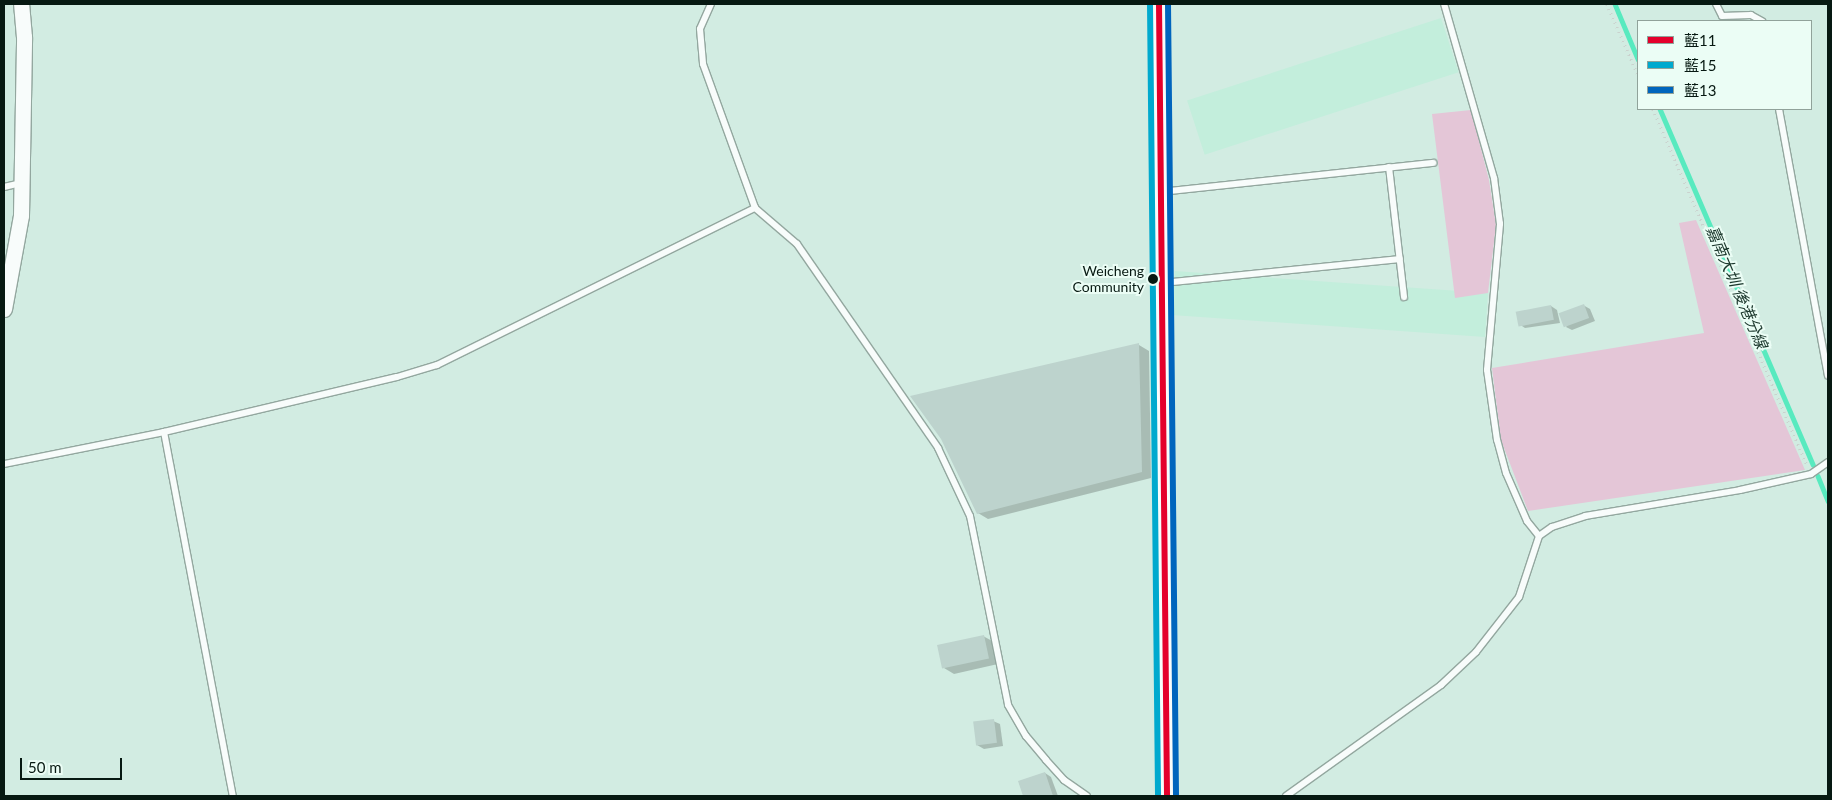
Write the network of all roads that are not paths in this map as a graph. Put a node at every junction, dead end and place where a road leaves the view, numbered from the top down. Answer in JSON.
{"nodes":[{"id":1,"x":20,"y":4,"type":"edge"},
{"id":2,"x":711,"y":4,"type":"edge"},
{"id":3,"x":1159,"y":4,"type":"edge"},
{"id":4,"x":1444,"y":4,"type":"edge"},
{"id":5,"x":1716,"y":4,"type":"edge"},
{"id":6,"x":1760,"y":20,"type":"edge"},
{"id":7,"x":1779,"y":110,"type":"edge"},
{"id":8,"x":1433,"y":163,"type":"dead end"},
{"id":9,"x":1389,"y":167,"type":"junction"},
{"id":10,"x":23,"y":183,"type":"junction"},
{"id":11,"x":4,"y":187,"type":"edge"},
{"id":12,"x":1160,"y":192,"type":"junction"},
{"id":13,"x":756,"y":208,"type":"junction"},
{"id":14,"x":1400,"y":260,"type":"junction"},
{"id":15,"x":1162,"y":283,"type":"junction"},
{"id":16,"x":1404,"y":297,"type":"dead end"},
{"id":17,"x":4,"y":309,"type":"edge"},
{"id":18,"x":1828,"y":376,"type":"edge"},
{"id":19,"x":164,"y":432,"type":"junction"},
{"id":20,"x":1828,"y":462,"type":"edge"},
{"id":21,"x":4,"y":464,"type":"edge"},
{"id":22,"x":1539,"y":536,"type":"junction"},
{"id":23,"x":233,"y":796,"type":"edge"},
{"id":24,"x":1087,"y":796,"type":"edge"},
{"id":25,"x":1167,"y":796,"type":"edge"},
{"id":26,"x":1286,"y":796,"type":"edge"}],
"edges":[{"from":1,"to":10,"type":"street"},
{"from":2,"to":13,"type":"lane"},
{"from":3,"to":12,"type":"street"},
{"from":4,"to":22,"type":"lane"},
{"from":5,"to":6,"type":"lane"},
{"from":7,"to":18,"type":"lane"},
{"from":8,"to":9,"type":"lane"},
{"from":9,"to":12,"type":"lane"},
{"from":9,"to":14,"type":"lane"},
{"from":10,"to":11,"type":"lane"},
{"from":10,"to":17,"type":"street"},
{"from":12,"to":15,"type":"street"},
{"from":13,"to":19,"type":"lane"},
{"from":13,"to":24,"type":"lane"},
{"from":14,"to":15,"type":"lane"},
{"from":14,"to":16,"type":"lane"},
{"from":15,"to":25,"type":"street"},
{"from":19,"to":21,"type":"lane"},
{"from":19,"to":23,"type":"lane"},
{"from":20,"to":22,"type":"lane"},
{"from":22,"to":26,"type":"lane"}]}
